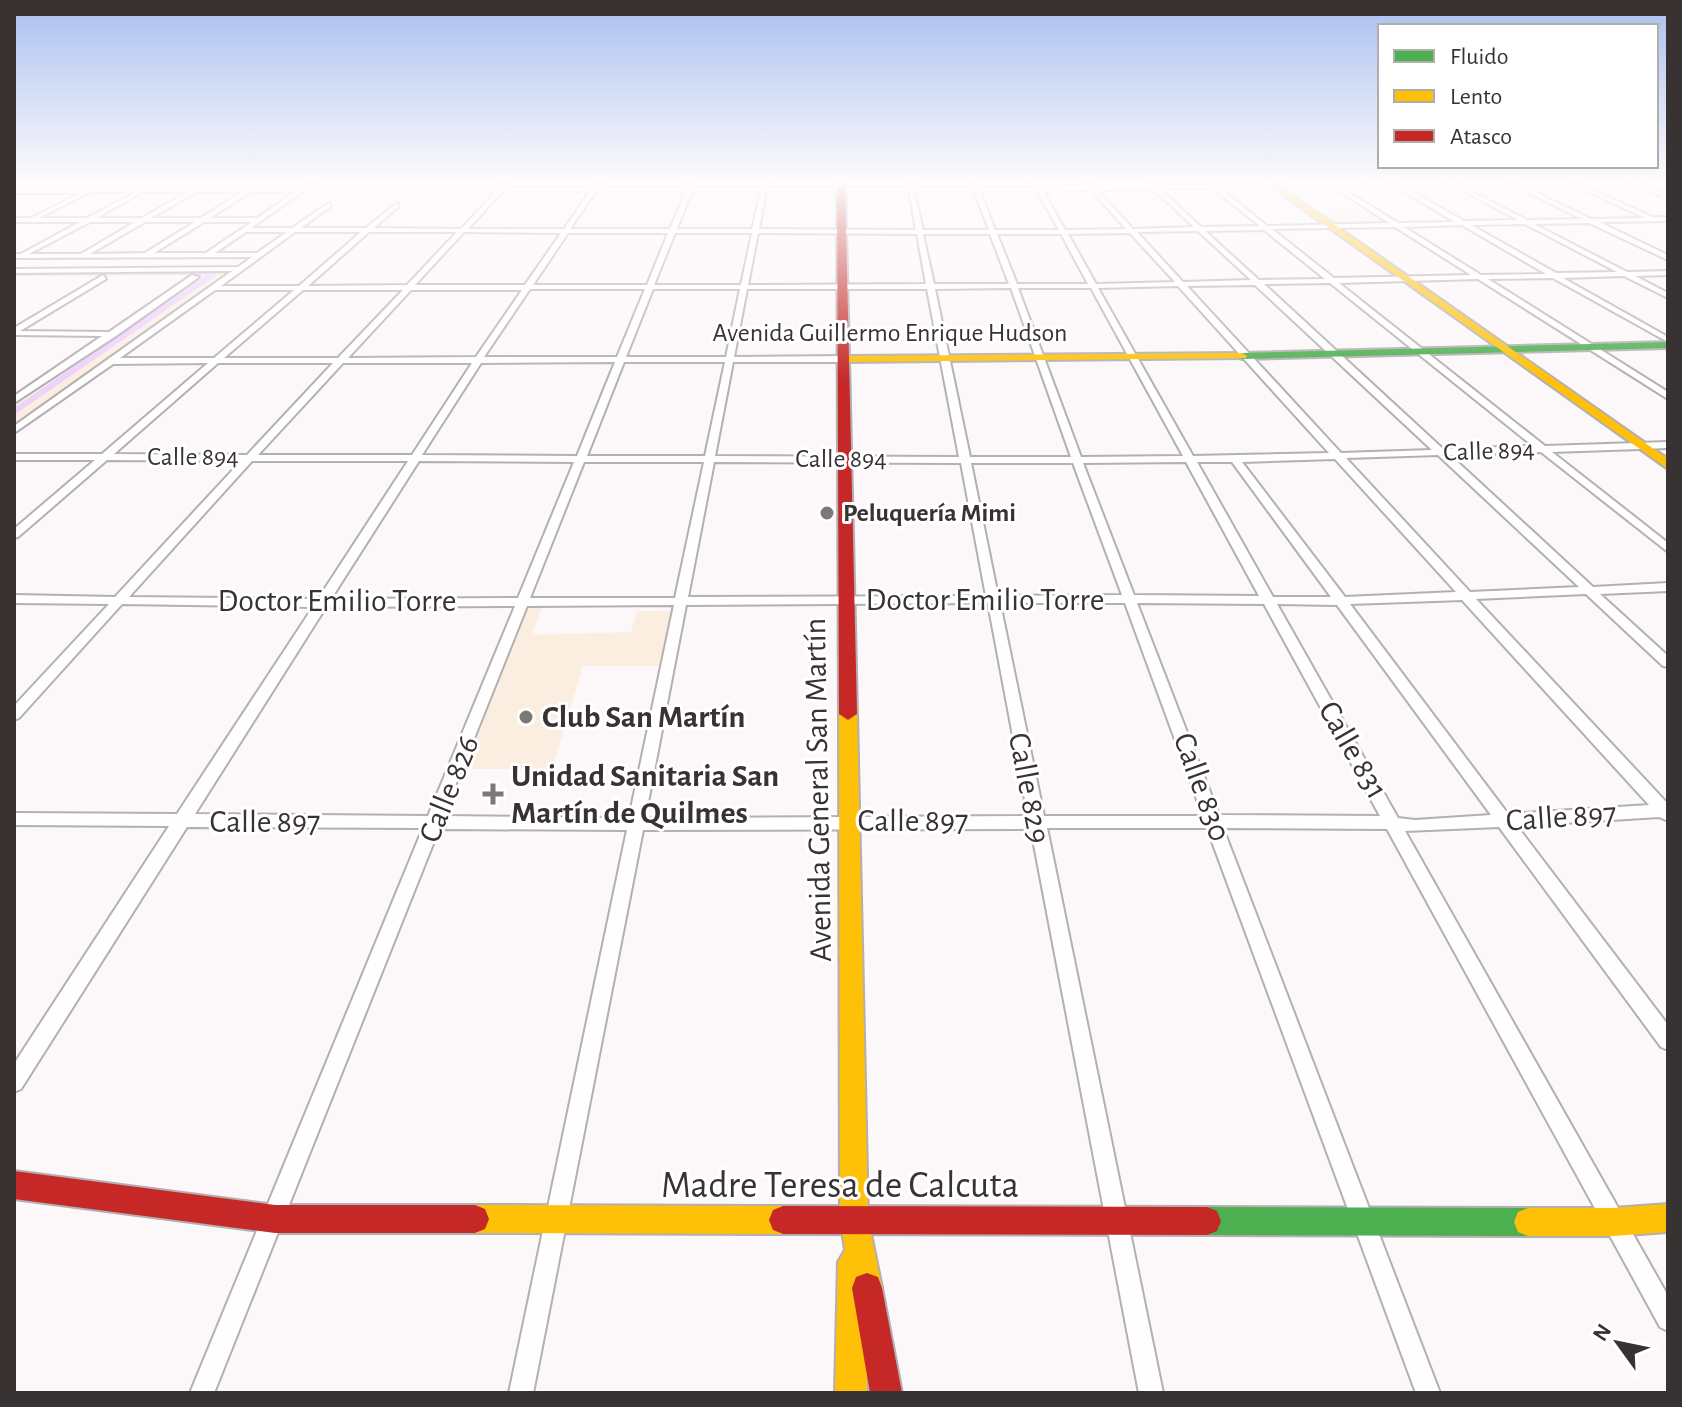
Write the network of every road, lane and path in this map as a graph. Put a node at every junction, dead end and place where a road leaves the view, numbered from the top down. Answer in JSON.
{"nodes":[{"id":1,"x":95,"y":249,"type":"edge"},
{"id":2,"x":157,"y":249,"type":"edge"},
{"id":3,"x":217,"y":249,"type":"edge"},
{"id":4,"x":268,"y":249,"type":"edge"},
{"id":5,"x":346,"y":249,"type":"edge"},
{"id":6,"x":446,"y":249,"type":"edge"},
{"id":7,"x":555,"y":249,"type":"edge"},
{"id":8,"x":666,"y":249,"type":"edge"},
{"id":9,"x":752,"y":249,"type":"edge"},
{"id":10,"x":842,"y":249,"type":"edge"},
{"id":11,"x":923,"y":249,"type":"edge"},
{"id":12,"x":999,"y":249,"type":"edge"},
{"id":13,"x":1073,"y":249,"type":"edge"},
{"id":14,"x":1149,"y":249,"type":"edge"},
{"id":15,"x":1220,"y":249,"type":"edge"},
{"id":16,"x":1291,"y":249,"type":"edge"},
{"id":17,"x":1364,"y":249,"type":"edge"},
{"id":18,"x":1434,"y":249,"type":"edge"},
{"id":19,"x":1506,"y":249,"type":"edge"},
{"id":20,"x":1577,"y":249,"type":"edge"},
{"id":21,"x":1649,"y":249,"type":"edge"},
{"id":22,"x":84,"y":255,"type":"junction"},
{"id":23,"x":147,"y":255,"type":"junction"},
{"id":24,"x":208,"y":255,"type":"junction"},
{"id":25,"x":259,"y":255,"type":"junction"},
{"id":26,"x":16,"y":257,"type":"edge"},
{"id":27,"x":1668,"y":258,"type":"edge"},
{"id":28,"x":240,"y":269,"type":"junction"},
{"id":29,"x":58,"y":270,"type":"junction"},
{"id":30,"x":14,"y":271,"type":"edge"},
{"id":31,"x":1668,"y":273,"type":"edge"},
{"id":32,"x":1625,"y":274,"type":"junction"},
{"id":33,"x":1553,"y":275,"type":"junction"},
{"id":34,"x":14,"y":277,"type":"edge"},
{"id":35,"x":103,"y":277,"type":"junction"},
{"id":36,"x":1479,"y":277,"type":"junction"},
{"id":37,"x":1406,"y":279,"type":"junction"},
{"id":38,"x":1330,"y":280,"type":"junction"},
{"id":39,"x":1256,"y":282,"type":"junction"},
{"id":40,"x":1180,"y":284,"type":"junction"},
{"id":41,"x":530,"y":286,"type":"junction"},
{"id":42,"x":651,"y":286,"type":"junction"},
{"id":43,"x":744,"y":286,"type":"junction"},
{"id":44,"x":842,"y":286,"type":"junction"},
{"id":45,"x":930,"y":286,"type":"junction"},
{"id":46,"x":1013,"y":286,"type":"junction"},
{"id":47,"x":1094,"y":286,"type":"junction"},
{"id":48,"x":213,"y":288,"type":"junction"},
{"id":49,"x":300,"y":288,"type":"junction"},
{"id":50,"x":409,"y":288,"type":"junction"},
{"id":51,"x":1668,"y":296,"type":"edge"},
{"id":52,"x":14,"y":332,"type":"edge"},
{"id":53,"x":113,"y":334,"type":"junction"},
{"id":54,"x":1668,"y":343,"type":"edge"},
{"id":55,"x":1589,"y":347,"type":"junction"},
{"id":56,"x":1505,"y":349,"type":"junction"},
{"id":57,"x":1420,"y":351,"type":"junction"},
{"id":58,"x":1335,"y":354,"type":"junction"},
{"id":59,"x":1247,"y":356,"type":"junction"},
{"id":60,"x":342,"y":359,"type":"junction"},
{"id":61,"x":479,"y":359,"type":"junction"},
{"id":62,"x":622,"y":359,"type":"junction"},
{"id":63,"x":730,"y":359,"type":"junction"},
{"id":64,"x":844,"y":359,"type":"junction"},
{"id":65,"x":946,"y":359,"type":"junction"},
{"id":66,"x":1042,"y":359,"type":"junction"},
{"id":67,"x":1135,"y":359,"type":"junction"},
{"id":68,"x":218,"y":360,"type":"junction"},
{"id":69,"x":112,"y":361,"type":"junction"},
{"id":70,"x":1668,"y":396,"type":"edge"},
{"id":71,"x":14,"y":400,"type":"edge"},
{"id":72,"x":14,"y":430,"type":"edge"},
{"id":73,"x":1668,"y":445,"type":"edge"},
{"id":74,"x":1641,"y":446,"type":"junction"},
{"id":75,"x":1543,"y":450,"type":"junction"},
{"id":76,"x":1443,"y":453,"type":"junction"},
{"id":77,"x":1337,"y":456,"type":"junction"},
{"id":78,"x":14,"y":457,"type":"edge"},
{"id":79,"x":105,"y":457,"type":"junction"},
{"id":80,"x":250,"y":457,"type":"junction"},
{"id":81,"x":415,"y":458,"type":"junction"},
{"id":82,"x":582,"y":459,"type":"junction"},
{"id":83,"x":709,"y":459,"type":"junction"},
{"id":84,"x":844,"y":459,"type":"junction"},
{"id":85,"x":1190,"y":459,"type":"junction"},
{"id":86,"x":1235,"y":459,"type":"junction"},
{"id":87,"x":966,"y":460,"type":"junction"},
{"id":88,"x":1077,"y":460,"type":"junction"},
{"id":89,"x":1668,"y":465,"type":"edge"},
{"id":90,"x":14,"y":535,"type":"edge"},
{"id":91,"x":1668,"y":549,"type":"edge"},
{"id":92,"x":1668,"y":587,"type":"edge"},
{"id":93,"x":1589,"y":590,"type":"junction"},
{"id":94,"x":1465,"y":594,"type":"junction"},
{"id":95,"x":14,"y":599,"type":"edge"},
{"id":96,"x":1132,"y":599,"type":"junction"},
{"id":97,"x":122,"y":600,"type":"junction"},
{"id":98,"x":681,"y":600,"type":"junction"},
{"id":99,"x":845,"y":600,"type":"junction"},
{"id":100,"x":1267,"y":600,"type":"junction"},
{"id":101,"x":523,"y":601,"type":"junction"},
{"id":102,"x":994,"y":601,"type":"junction"},
{"id":103,"x":1341,"y":601,"type":"junction"},
{"id":104,"x":321,"y":603,"type":"junction"},
{"id":105,"x":1668,"y":663,"type":"edge"},
{"id":106,"x":14,"y":715,"type":"edge"},
{"id":107,"x":1666,"y":813,"type":"edge"},
{"id":108,"x":14,"y":819,"type":"edge"},
{"id":109,"x":849,"y":821,"type":"junction"},
{"id":110,"x":1035,"y":821,"type":"junction"},
{"id":111,"x":1504,"y":821,"type":"junction"},
{"id":112,"x":181,"y":822,"type":"junction"},
{"id":113,"x":1215,"y":822,"type":"junction"},
{"id":114,"x":435,"y":823,"type":"junction"},
{"id":115,"x":636,"y":824,"type":"junction"},
{"id":116,"x":1396,"y":824,"type":"junction"},
{"id":117,"x":1668,"y":1041,"type":"edge"},
{"id":118,"x":14,"y":1082,"type":"edge"},
{"id":119,"x":14,"y":1185,"type":"edge"},
{"id":120,"x":1668,"y":1218,"type":"edge"},
{"id":121,"x":273,"y":1219,"type":"junction"},
{"id":122,"x":854,"y":1219,"type":"junction"},
{"id":123,"x":1117,"y":1219,"type":"junction"},
{"id":124,"x":1364,"y":1220,"type":"junction"},
{"id":125,"x":557,"y":1221,"type":"junction"},
{"id":126,"x":1613,"y":1222,"type":"junction"},
{"id":127,"x":1668,"y":1319,"type":"edge"},
{"id":128,"x":202,"y":1393,"type":"edge"},
{"id":129,"x":521,"y":1393,"type":"edge"},
{"id":130,"x":851,"y":1393,"type":"edge"},
{"id":131,"x":886,"y":1393,"type":"edge"},
{"id":132,"x":1151,"y":1393,"type":"edge"},
{"id":133,"x":1428,"y":1393,"type":"edge"}],
"edges":[{"from":1,"to":22,"type":"street"},
{"from":2,"to":23,"type":"street"},
{"from":3,"to":24,"type":"street"},
{"from":4,"to":25,"type":"street"},
{"from":5,"to":49,"type":"street"},
{"from":6,"to":50,"type":"street"},
{"from":7,"to":41,"type":"street"},
{"from":8,"to":42,"type":"street","name":"Calle 826"},
{"from":9,"to":43,"type":"street"},
{"from":10,"to":44,"type":"street","name":"Avenida General San Martín"},
{"from":11,"to":45,"type":"street","name":"Calle 829"},
{"from":12,"to":46,"type":"street","name":"Calle 830"},
{"from":13,"to":47,"type":"street","name":"Calle 831"},
{"from":14,"to":40,"type":"street"},
{"from":15,"to":39,"type":"street"},
{"from":16,"to":38,"type":"street"},
{"from":17,"to":37,"type":"street"},
{"from":18,"to":36,"type":"street"},
{"from":19,"to":33,"type":"street"},
{"from":20,"to":32,"type":"street"},
{"from":21,"to":27,"type":"street"},
{"from":22,"to":23,"type":"street"},
{"from":22,"to":26,"type":"street"},
{"from":22,"to":29,"type":"street"},
{"from":23,"to":24,"type":"street"},
{"from":24,"to":25,"type":"street"},
{"from":25,"to":28,"type":"street"},
{"from":28,"to":29,"type":"street"},
{"from":28,"to":48,"type":"street"},
{"from":29,"to":30,"type":"street"},
{"from":31,"to":32,"type":"street"},
{"from":32,"to":33,"type":"street"},
{"from":32,"to":51,"type":"street"},
{"from":33,"to":36,"type":"street"},
{"from":33,"to":54,"type":"street"},
{"from":34,"to":35,"type":"street"},
{"from":35,"to":52,"type":"street"},
{"from":35,"to":53,"type":"street"},
{"from":36,"to":37,"type":"street"},
{"from":36,"to":55,"type":"street"},
{"from":37,"to":38,"type":"street"},
{"from":37,"to":56,"type":"street"},
{"from":38,"to":39,"type":"street"},
{"from":38,"to":57,"type":"street"},
{"from":39,"to":40,"type":"street"},
{"from":39,"to":58,"type":"street"},
{"from":40,"to":47,"type":"street"},
{"from":40,"to":59,"type":"street"},
{"from":41,"to":42,"type":"street"},
{"from":41,"to":50,"type":"street"},
{"from":41,"to":61,"type":"street"},
{"from":42,"to":43,"type":"street"},
{"from":42,"to":62,"type":"street","name":"Calle 826"},
{"from":43,"to":44,"type":"street"},
{"from":43,"to":63,"type":"street"},
{"from":44,"to":45,"type":"street"},
{"from":44,"to":64,"type":"street","name":"Avenida General San Martín"},
{"from":45,"to":46,"type":"street"},
{"from":45,"to":65,"type":"street","name":"Calle 829"},
{"from":46,"to":47,"type":"street"},
{"from":46,"to":66,"type":"street","name":"Calle 830"},
{"from":47,"to":67,"type":"street","name":"Calle 831"},
{"from":48,"to":49,"type":"street"},
{"from":48,"to":69,"type":"street"},
{"from":49,"to":50,"type":"street"},
{"from":49,"to":68,"type":"street"},
{"from":50,"to":60,"type":"street"},
{"from":52,"to":53,"type":"street"},
{"from":53,"to":71,"type":"street"},
{"from":54,"to":55,"type":"street","name":"Avenida Guillermo Enrique Hudson"},
{"from":55,"to":56,"type":"street","name":"Avenida Guillermo Enrique Hudson"},
{"from":55,"to":70,"type":"street"},
{"from":56,"to":57,"type":"street","name":"Avenida Guillermo Enrique Hudson"},
{"from":56,"to":74,"type":"street"},
{"from":57,"to":58,"type":"street","name":"Avenida Guillermo Enrique Hudson"},
{"from":57,"to":75,"type":"street"},
{"from":58,"to":59,"type":"street","name":"Avenida Guillermo Enrique Hudson"},
{"from":58,"to":76,"type":"street"},
{"from":59,"to":67,"type":"street","name":"Avenida Guillermo Enrique Hudson"},
{"from":59,"to":77,"type":"street"},
{"from":60,"to":61,"type":"street","name":"Avenida Guillermo Enrique Hudson"},
{"from":60,"to":68,"type":"street","name":"Avenida Guillermo Enrique Hudson"},
{"from":60,"to":80,"type":"street"},
{"from":61,"to":62,"type":"street","name":"Avenida Guillermo Enrique Hudson"},
{"from":61,"to":81,"type":"street"},
{"from":62,"to":63,"type":"street","name":"Avenida Guillermo Enrique Hudson"},
{"from":62,"to":82,"type":"street","name":"Calle 826"},
{"from":63,"to":64,"type":"street","name":"Avenida Guillermo Enrique Hudson"},
{"from":63,"to":83,"type":"street"},
{"from":64,"to":65,"type":"street","name":"Avenida Guillermo Enrique Hudson"},
{"from":64,"to":84,"type":"street","name":"Avenida General San Martín"},
{"from":65,"to":66,"type":"street","name":"Avenida Guillermo Enrique Hudson"},
{"from":65,"to":87,"type":"street","name":"Calle 829"},
{"from":66,"to":67,"type":"street","name":"Avenida Guillermo Enrique Hudson"},
{"from":66,"to":88,"type":"street","name":"Calle 830"},
{"from":67,"to":85,"type":"street","name":"Calle 831"},
{"from":68,"to":69,"type":"street","name":"Avenida Guillermo Enrique Hudson"},
{"from":68,"to":79,"type":"street"},
{"from":69,"to":72,"type":"street"},
{"from":73,"to":74,"type":"street","name":"Calle 894"},
{"from":74,"to":75,"type":"street","name":"Calle 894"},
{"from":74,"to":89,"type":"street"},
{"from":75,"to":76,"type":"street","name":"Calle 894"},
{"from":75,"to":91,"type":"street"},
{"from":76,"to":77,"type":"street","name":"Calle 894"},
{"from":76,"to":93,"type":"street"},
{"from":77,"to":86,"type":"street","name":"Calle 894"},
{"from":77,"to":94,"type":"street"},
{"from":78,"to":79,"type":"street","name":"Calle 894"},
{"from":79,"to":80,"type":"street","name":"Calle 894"},
{"from":79,"to":90,"type":"street"},
{"from":80,"to":81,"type":"street","name":"Calle 894"},
{"from":80,"to":97,"type":"street"},
{"from":81,"to":82,"type":"street","name":"Calle 894"},
{"from":81,"to":104,"type":"street"},
{"from":82,"to":83,"type":"street","name":"Calle 894"},
{"from":82,"to":101,"type":"street","name":"Calle 826"},
{"from":83,"to":84,"type":"street","name":"Calle 894"},
{"from":83,"to":98,"type":"street"},
{"from":84,"to":87,"type":"street","name":"Calle 894"},
{"from":84,"to":99,"type":"street","name":"Avenida General San Martín"},
{"from":85,"to":86,"type":"street","name":"Calle 894"},
{"from":85,"to":88,"type":"street","name":"Calle 894"},
{"from":85,"to":100,"type":"street","name":"Calle 831"},
{"from":86,"to":103,"type":"street"},
{"from":87,"to":88,"type":"street","name":"Calle 894"},
{"from":87,"to":102,"type":"street","name":"Calle 829"},
{"from":88,"to":96,"type":"street","name":"Calle 830"},
{"from":92,"to":93,"type":"street","name":"Doctor Emilio Torre"},
{"from":93,"to":94,"type":"street","name":"Doctor Emilio Torre"},
{"from":93,"to":105,"type":"street"},
{"from":94,"to":103,"type":"street","name":"Doctor Emilio Torre"},
{"from":94,"to":107,"type":"street"},
{"from":95,"to":97,"type":"street","name":"Doctor Emilio Torre"},
{"from":96,"to":100,"type":"street","name":"Doctor Emilio Torre"},
{"from":96,"to":102,"type":"street","name":"Doctor Emilio Torre"},
{"from":96,"to":113,"type":"street","name":"Calle 830"},
{"from":97,"to":104,"type":"street","name":"Doctor Emilio Torre"},
{"from":97,"to":106,"type":"street"},
{"from":98,"to":99,"type":"street","name":"Doctor Emilio Torre"},
{"from":98,"to":101,"type":"street","name":"Doctor Emilio Torre"},
{"from":98,"to":115,"type":"street"},
{"from":99,"to":102,"type":"street","name":"Doctor Emilio Torre"},
{"from":99,"to":109,"type":"street","name":"Avenida General San Martín"},
{"from":100,"to":103,"type":"street","name":"Doctor Emilio Torre"},
{"from":100,"to":116,"type":"street","name":"Calle 831"},
{"from":101,"to":104,"type":"street","name":"Doctor Emilio Torre"},
{"from":101,"to":114,"type":"street","name":"Calle 826"},
{"from":102,"to":110,"type":"street","name":"Calle 829"},
{"from":103,"to":111,"type":"street"},
{"from":104,"to":112,"type":"street"},
{"from":107,"to":111,"type":"street","name":"Calle 897"},
{"from":108,"to":112,"type":"street","name":"Calle 897"},
{"from":109,"to":110,"type":"street","name":"Calle 897"},
{"from":109,"to":115,"type":"street","name":"Calle 897"},
{"from":109,"to":122,"type":"street","name":"Avenida General San Martín"},
{"from":110,"to":113,"type":"street","name":"Calle 897"},
{"from":110,"to":123,"type":"street","name":"Calle 829"},
{"from":111,"to":116,"type":"street","name":"Calle 897"},
{"from":111,"to":117,"type":"street"},
{"from":112,"to":114,"type":"street","name":"Calle 897"},
{"from":112,"to":118,"type":"street"},
{"from":113,"to":116,"type":"street","name":"Calle 897"},
{"from":113,"to":124,"type":"street","name":"Calle 830"},
{"from":114,"to":115,"type":"street","name":"Calle 897"},
{"from":114,"to":121,"type":"street","name":"Calle 826"},
{"from":115,"to":125,"type":"street"},
{"from":116,"to":126,"type":"street","name":"Calle 831"},
{"from":119,"to":121,"type":"street","name":"Madre Teresa de Calcuta"},
{"from":120,"to":126,"type":"street","name":"Madre Teresa de Calcuta"},
{"from":121,"to":125,"type":"street","name":"Madre Teresa de Calcuta"},
{"from":121,"to":128,"type":"street","name":"Calle 826"},
{"from":122,"to":123,"type":"street","name":"Madre Teresa de Calcuta"},
{"from":122,"to":125,"type":"street","name":"Madre Teresa de Calcuta"},
{"from":122,"to":130,"type":"street"},
{"from":122,"to":131,"type":"street","name":"Avenida General San Martín"},
{"from":123,"to":124,"type":"street","name":"Madre Teresa de Calcuta"},
{"from":123,"to":132,"type":"street","name":"Calle 829"},
{"from":124,"to":126,"type":"street","name":"Madre Teresa de Calcuta"},
{"from":124,"to":133,"type":"street","name":"Calle 830"},
{"from":125,"to":129,"type":"street"},
{"from":126,"to":127,"type":"street","name":"Calle 831"}]}
